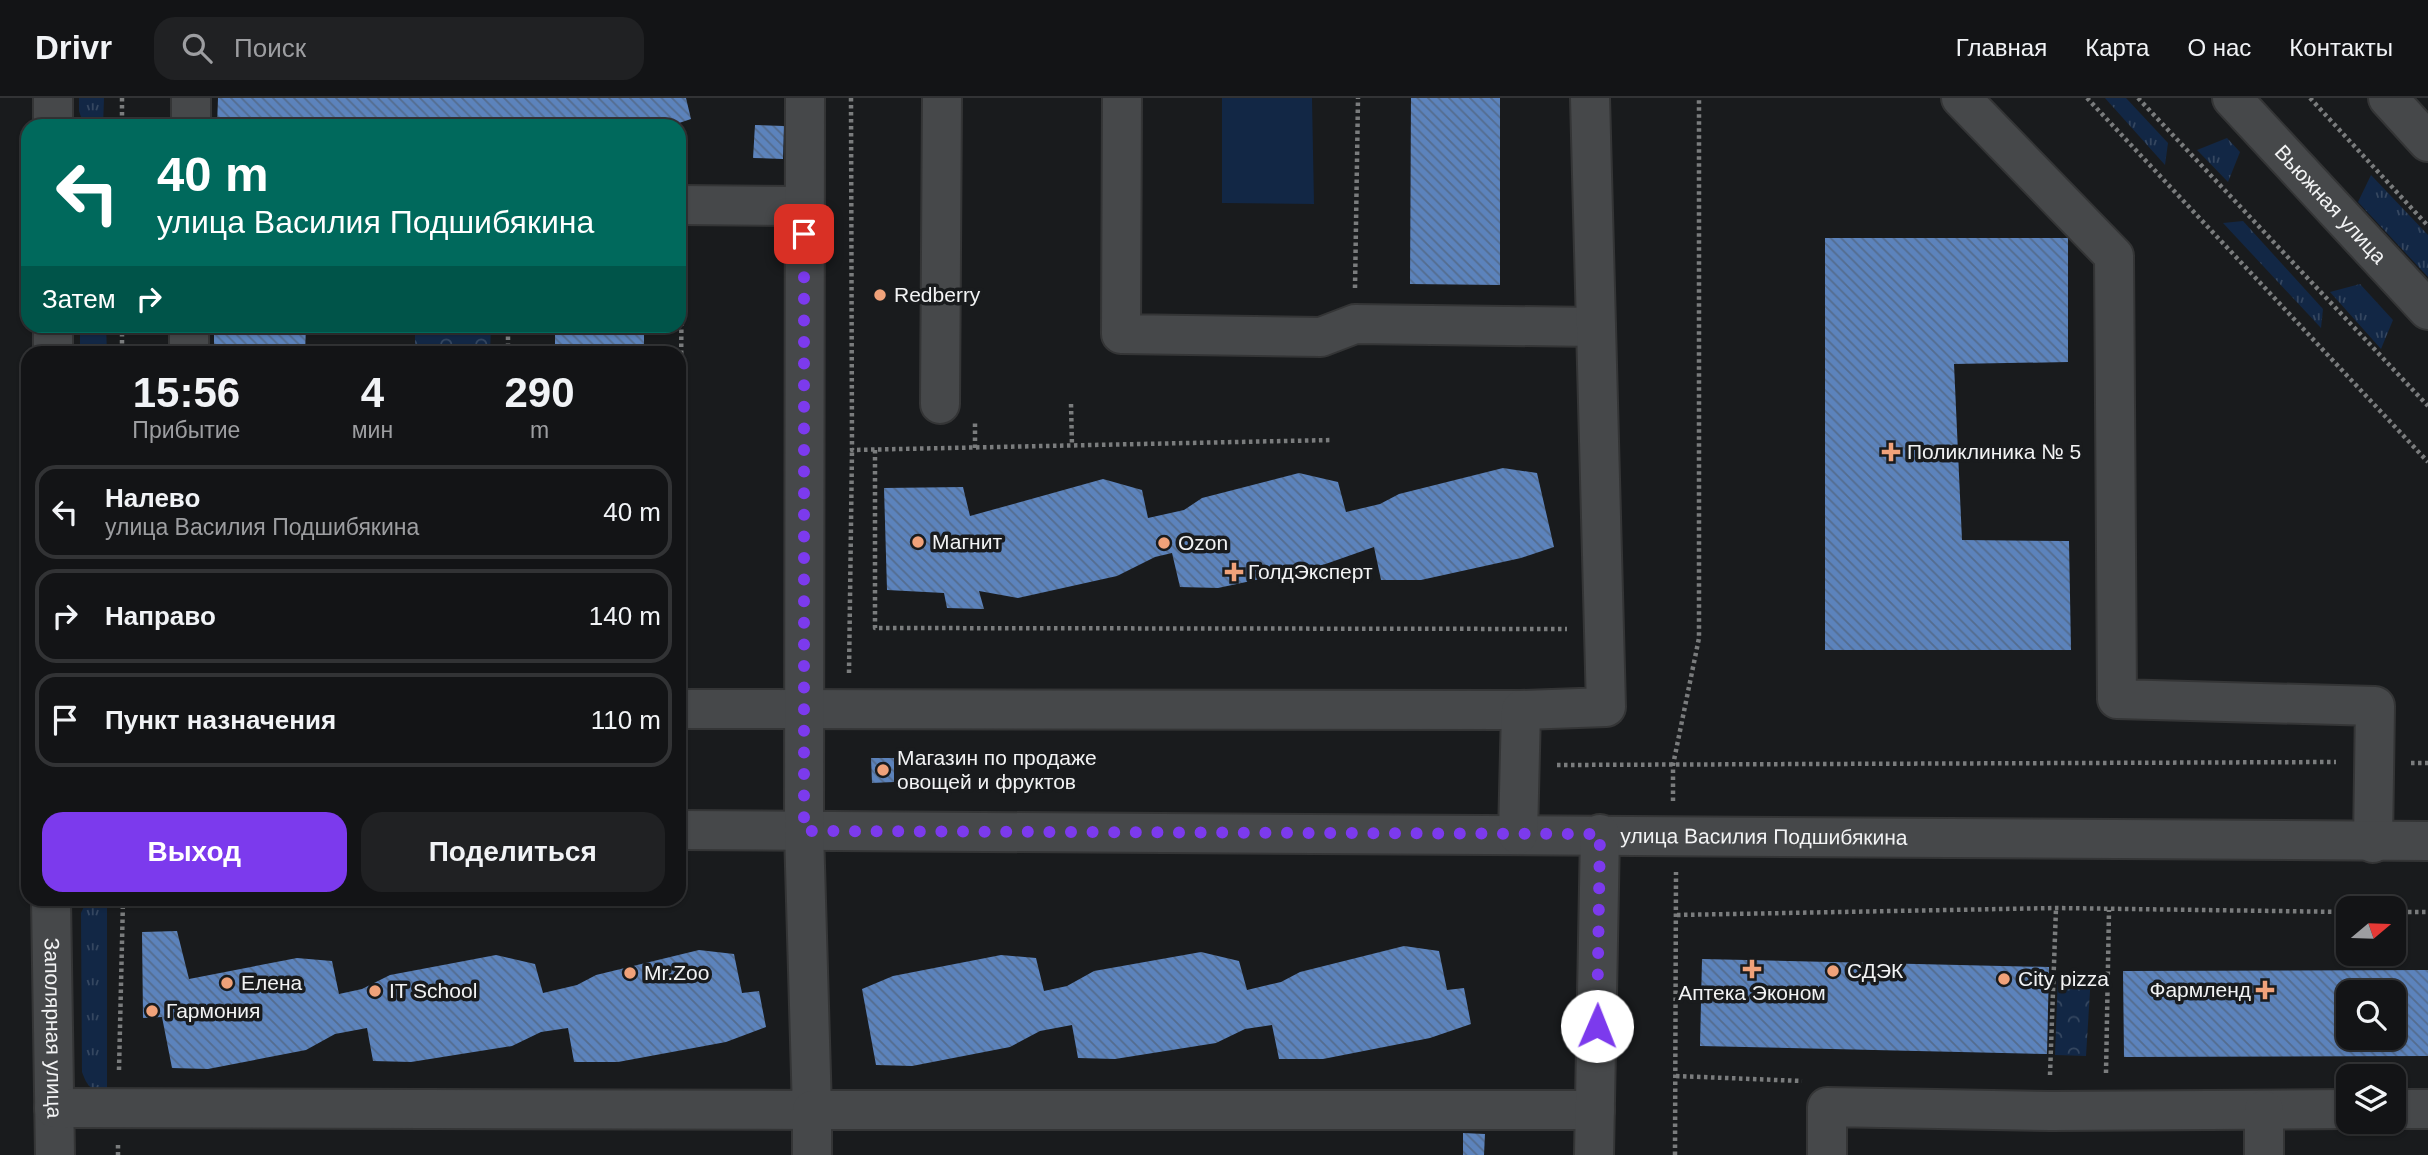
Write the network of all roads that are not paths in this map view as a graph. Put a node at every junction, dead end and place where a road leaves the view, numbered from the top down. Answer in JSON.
{"nodes":[{"id":1,"x":53,"y":98,"type":"edge"},
{"id":2,"x":191,"y":98,"type":"edge"},
{"id":3,"x":805,"y":98,"type":"edge"},
{"id":4,"x":942,"y":98,"type":"edge"},
{"id":5,"x":1122,"y":98,"type":"edge"},
{"id":6,"x":1590,"y":98,"type":"edge"},
{"id":7,"x":1961,"y":98,"type":"edge"},
{"id":8,"x":2232,"y":98,"type":"edge"},
{"id":9,"x":2388,"y":98,"type":"edge"},
{"id":10,"x":53,"y":119,"type":"edge"},
{"id":11,"x":191,"y":119,"type":"edge"},
{"id":12,"x":2428,"y":142,"type":"edge"},
{"id":13,"x":686,"y":205,"type":"edge"},
{"id":14,"x":804,"y":206,"type":"junction"},
{"id":15,"x":2428,"y":310,"type":"edge"},
{"id":16,"x":1596,"y":327,"type":"junction"},
{"id":17,"x":958,"y":406,"type":"road end"},
{"id":18,"x":804,"y":708,"type":"junction"},
{"id":19,"x":686,"y":709,"type":"edge"},
{"id":20,"x":1521,"y":710,"type":"junction"},
{"id":21,"x":686,"y":830,"type":"edge"},
{"id":22,"x":804,"y":831,"type":"junction"},
{"id":23,"x":1600,"y":834,"type":"junction"},
{"id":24,"x":1518,"y":835,"type":"junction"},
{"id":25,"x":2428,"y":841,"type":"edge"},
{"id":26,"x":2373,"y":844,"type":"junction"},
{"id":27,"x":51,"y":906,"type":"edge"},
{"id":28,"x":54,"y":1108,"type":"junction"},
{"id":29,"x":2336,"y":1109,"type":"edge"},
{"id":30,"x":2406,"y":1109,"type":"edge"},
{"id":31,"x":2428,"y":1109,"type":"edge"},
{"id":32,"x":811,"y":1110,"type":"junction"},
{"id":33,"x":1595,"y":1110,"type":"junction"},
{"id":34,"x":2264,"y":1110,"type":"junction"},
{"id":35,"x":55,"y":1155,"type":"edge"},
{"id":36,"x":812,"y":1155,"type":"edge"},
{"id":37,"x":1594,"y":1155,"type":"edge"},
{"id":38,"x":1827,"y":1155,"type":"edge"},
{"id":39,"x":2264,"y":1155,"type":"edge"}],
"edges":[{"from":1,"to":10,"type":"street"},
{"from":2,"to":11,"type":"street"},
{"from":3,"to":14,"type":"street"},
{"from":4,"to":17,"type":"street"},
{"from":5,"to":16,"type":"street"},
{"from":6,"to":16,"type":"street"},
{"from":7,"to":26,"type":"street"},
{"from":8,"to":15,"type":"street","name":"Вьюжная улица"},
{"from":9,"to":12,"type":"street"},
{"from":13,"to":14,"type":"street"},
{"from":14,"to":18,"type":"street"},
{"from":16,"to":20,"type":"street"},
{"from":18,"to":19,"type":"street"},
{"from":18,"to":20,"type":"street"},
{"from":18,"to":22,"type":"street"},
{"from":20,"to":24,"type":"street"},
{"from":21,"to":22,"type":"street","name":"улица Василия Подшибякина"},
{"from":22,"to":24,"type":"street","name":"улица Василия Подшибякина"},
{"from":22,"to":32,"type":"street"},
{"from":23,"to":24,"type":"street","name":"улица Василия Подшибякина"},
{"from":23,"to":26,"type":"street","name":"улица Василия Подшибякина"},
{"from":23,"to":33,"type":"street"},
{"from":25,"to":26,"type":"street","name":"улица Василия Подшибякина"},
{"from":27,"to":28,"type":"street","name":"Заполярная улица"},
{"from":28,"to":32,"type":"street"},
{"from":28,"to":35,"type":"street","name":"Заполярная улица"},
{"from":29,"to":34,"type":"street"},
{"from":30,"to":31,"type":"street"},
{"from":32,"to":33,"type":"street"},
{"from":32,"to":36,"type":"street"},
{"from":33,"to":37,"type":"street"},
{"from":34,"to":38,"type":"street"},
{"from":34,"to":39,"type":"street"}]}
